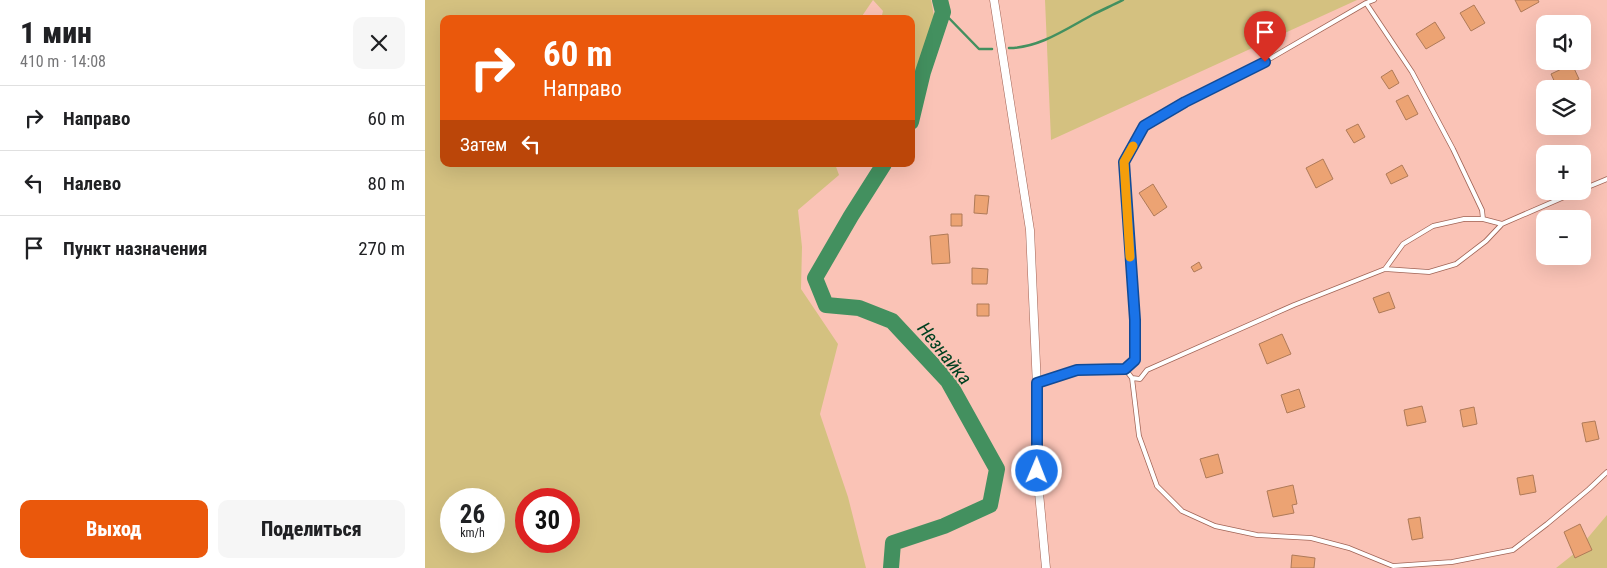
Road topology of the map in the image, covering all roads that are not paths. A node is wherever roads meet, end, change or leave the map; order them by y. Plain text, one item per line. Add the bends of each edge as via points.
1 (994, 0) edge
2 (1375, 0) edge
3 (1366, 3) junction
4 (1607, 179) edge
5 (1591, 186) edge
6 (1557, 200) edge
7 (1483, 219) junction
8 (1502, 224) junction
9 (1385, 269) junction
10 (1125, 369) junction
11 (1133, 378) junction
12 (1037, 383) junction
13 (1607, 472) edge
14 (1046, 568) edge

1 - 12 street via 1030,230
2 - 3 lane
3 - 7 lane via 1416,81 1453,149 1482,210
3 - 10 lane via 1144,126 1124,162 1135,320 1135,360
4 - 5 lane
6 - 8 lane
7 - 8 lane
7 - 9 lane via 1464,219 1433,226 1403,244
8 - 9 lane via 1456,264 1429,272
9 - 11 lane via 1293,305 1147,370 1140,379
10 - 11 lane
10 - 12 lane via 1077,370
11 - 13 lane via 1139,436 1157,486 1182,512 1215,526 1257,535 1311,538 1349,548 1393,566 1453,562 1513,550
12 - 14 street via 1037,471

